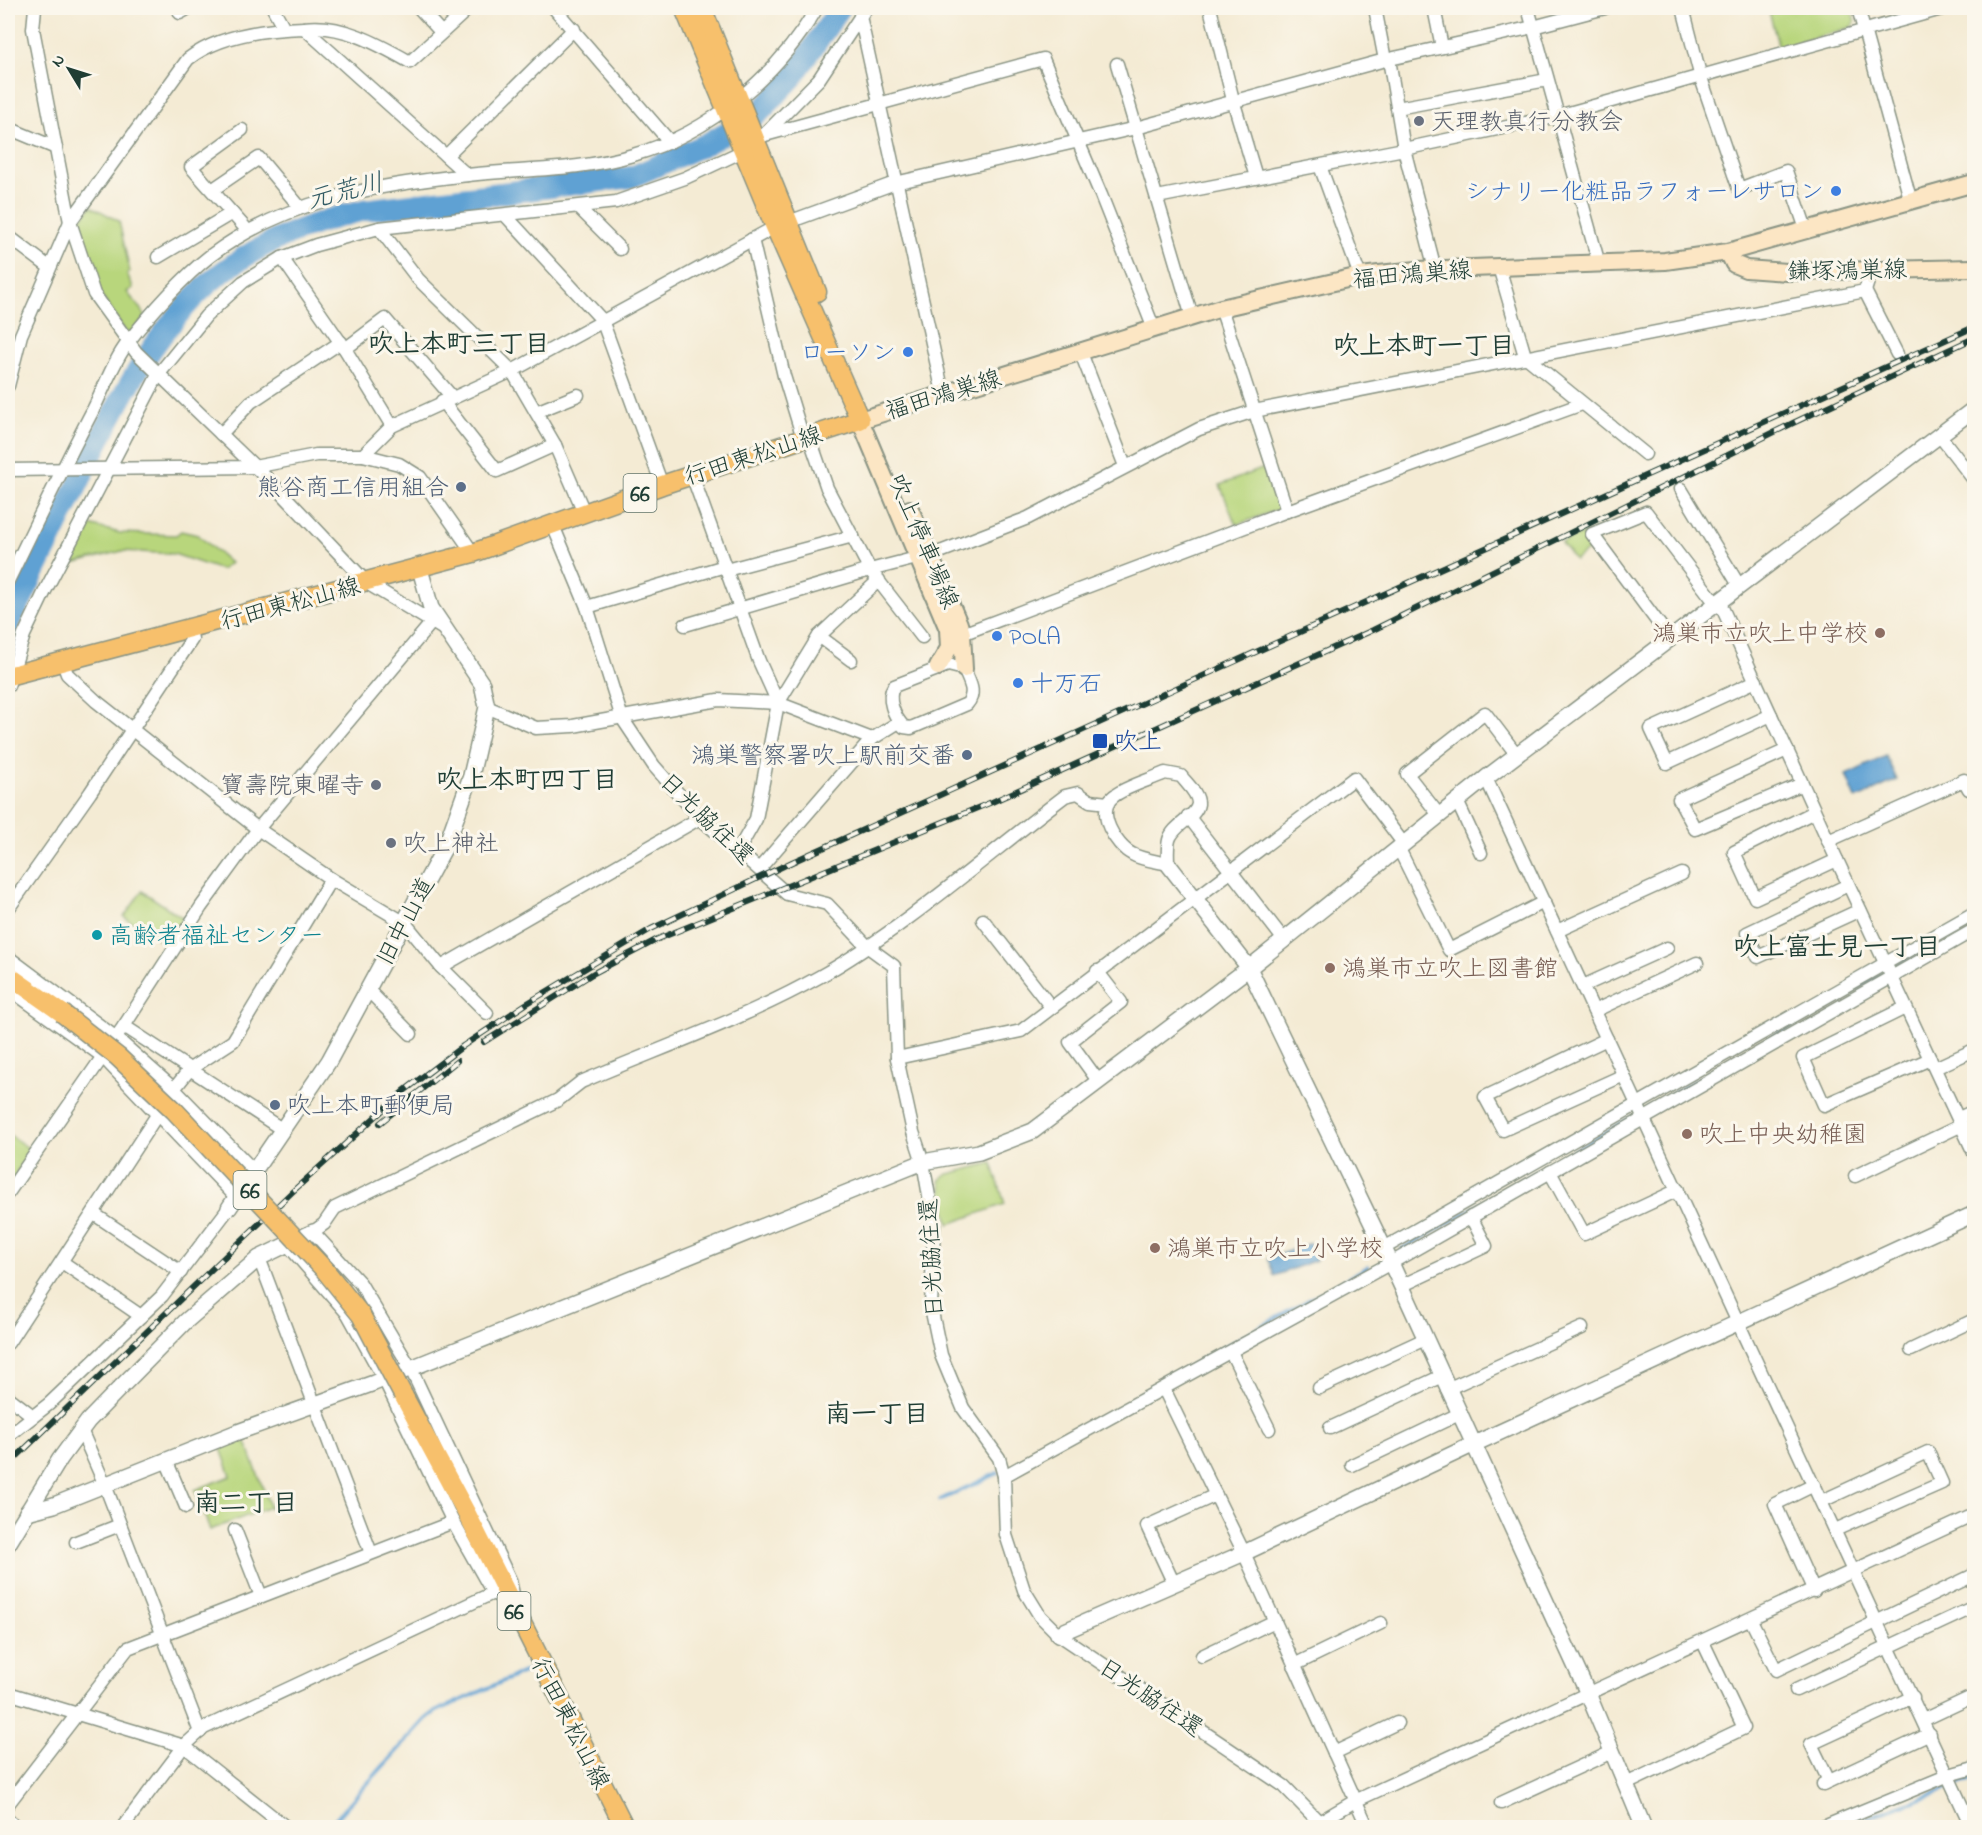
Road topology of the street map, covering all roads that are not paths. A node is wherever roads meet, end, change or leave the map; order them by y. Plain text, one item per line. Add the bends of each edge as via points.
1 (35, 8) edge
2 (273, 8) edge
3 (419, 8) edge
4 (469, 8) edge
5 (554, 8) edge
6 (684, 8) edge
7 (702, 8) edge
8 (817, 8) edge
9 (1210, 8) edge
10 (1375, 8) edge
11 (1434, 8) edge
12 (1528, 8) edge
13 (1605, 8) edge
14 (1683, 8) edge
15 (1858, 8) edge
16 (1946, 8) edge
17 (863, 12) edge
18 (1533, 27) junction
19 (284, 28) junction
20 (304, 28) junction
21 (574, 29) junction
22 (1865, 29) junction
23 (440, 31) junction
24 (1442, 47) junction
25 (1387, 59) junction
26 (1118, 64) dead end
27 (1701, 78) junction
28 (1547, 80) junction
29 (1233, 100) junction
30 (732, 105) junction
31 (881, 105) junction
32 (1397, 108) junction
33 (1558, 116) junction
34 (8, 128) edge
35 (1136, 128) junction
36 (242, 130) dead end
37 (1077, 141) junction
38 (670, 142) junction
39 (751, 143) junction
40 (56, 148) junction
41 (1404, 149) junction
42 (446, 156) junction
43 (1320, 166) junction
44 (467, 175) junction
45 (1256, 177) junction
46 (895, 183) junction
47 (1974, 183) edge
48 (212, 190) junction
49 (1157, 197) junction
50 (1911, 202) junction
51 (299, 206) junction
52 (578, 207) junction
53 (232, 213) junction
54 (506, 216) junction
55 (70, 222) junction
56 (781, 225) junction
57 (379, 228) junction
58 (248, 231) junction
59 (1807, 232) junction
60 (8, 236) edge
61 (752, 239) junction
62 (620, 249) dead end
63 (1728, 252) junction
64 (158, 257) dead end
65 (282, 258) junction
66 (1599, 264) junction
67 (49, 267) junction
68 (1499, 267) junction
69 (1974, 268) edge
70 (1435, 269) junction
71 (1871, 272) junction
72 (1360, 276) junction
73 (1865, 291) junction
74 (1221, 308) junction
75 (1192, 316) junction
76 (602, 320) junction
77 (1154, 329) junction
78 (343, 345) junction
79 (132, 347) junction
80 (1081, 353) junction
81 (1897, 354) dead end
82 (1525, 356) junction
83 (512, 371) junction
84 (156, 372) junction
85 (8, 386) edge
86 (943, 393) junction
87 (579, 395) dead end
88 (447, 399) junction
89 (1582, 404) junction
90 (1974, 409) edge
91 (1254, 411) junction
92 (536, 412) junction
93 (865, 419) junction
94 (392, 426) junction
95 (220, 434) junction
96 (1940, 436) junction
97 (806, 437) junction
98 (555, 445) junction
99 (1645, 454) dead end
100 (363, 455) junction
101 (1125, 466) junction
102 (254, 467) junction
103 (107, 468) junction
104 (66, 469) junction
105 (8, 470) edge
106 (692, 475) junction
107 (1974, 480) edge
108 (662, 485) junction
109 (1681, 489) dead end
110 (1287, 511) junction
111 (584, 512) junction
112 (552, 523) junction
113 (853, 536) junction
114 (473, 553) junction
115 (924, 557) junction
116 (725, 568) junction
117 (420, 569) junction
118 (870, 570) junction
119 (879, 580) junction
120 (8, 581) edge
121 (367, 583) junction
122 (1740, 587) junction
123 (1719, 604) junction
124 (587, 607) junction
125 (740, 608) junction
126 (437, 625) junction
127 (685, 625) dead end
128 (190, 629) junction
129 (962, 634) junction
130 (819, 636) junction
131 (922, 637) dead end
132 (1671, 639) junction
133 (851, 660) dead end
134 (63, 663) junction
135 (938, 667) junction
136 (964, 669) junction
137 (9, 679) edge
138 (1756, 681) junction
139 (778, 703) junction
140 (487, 707) junction
141 (1771, 715) junction
142 (622, 718) junction
143 (899, 722) junction
144 (132, 727) junction
145 (872, 739) junction
146 (1787, 750) junction
147 (1518, 755) junction
148 (1486, 778) junction
149 (1802, 784) junction
150 (1974, 786) edge
151 (1457, 801) junction
152 (1108, 803) junction
153 (1814, 812) junction
154 (1439, 815) junction
155 (1188, 816) junction
156 (700, 818) junction
157 (258, 829) junction
158 (1828, 841) junction
159 (1401, 845) junction
160 (739, 849) junction
161 (1481, 853) dead end
162 (1837, 860) junction
163 (1168, 864) junction
164 (759, 868) junction
165 (1231, 872) junction
166 (1682, 874) dead end
167 (331, 879) junction
168 (1848, 885) junction
169 (1196, 898) junction
170 (1544, 902) junction
171 (8, 909) edge
172 (1860, 910) junction
173 (1974, 913) edge
174 (984, 920) dead end
175 (405, 923) junction
176 (1974, 930) edge
177 (1557, 931) junction
178 (1284, 940) junction
179 (868, 947) junction
180 (1667, 948) dead end
181 (8, 957) edge
182 (1697, 963) dead end
183 (1886, 964) junction
184 (441, 967) junction
185 (1249, 969) junction
186 (1097, 971) junction
187 (8, 975) edge
188 (1891, 977) junction
189 (1583, 986) junction
190 (8, 988) edge
191 (368, 990) junction
192 (1051, 1007) junction
193 (1905, 1008) junction
194 (1594, 1011) junction
195 (487, 1013) dead end
196 (124, 1026) junction
197 (411, 1034) dead end
198 (115, 1037) junction
199 (1607, 1039) junction
200 (1974, 1050) edge
201 (102, 1056) junction
202 (897, 1058) junction
203 (1932, 1063) junction
204 (190, 1069) junction
205 (1624, 1076) junction
206 (1099, 1082) junction
207 (174, 1089) junction
208 (1637, 1104) junction
209 (1974, 1111) edge
210 (157, 1114) junction
211 (1644, 1119) junction
212 (1961, 1121) junction
213 (283, 1130) junction
214 (1974, 1153) edge
215 (923, 1162) junction
216 (255, 1172) junction
217 (1550, 1172) junction
218 (1855, 1176) dead end
219 (1678, 1190) junction
220 (8, 1193) edge
221 (233, 1203) junction
222 (94, 1214) junction
223 (1974, 1214) edge
224 (1471, 1217) junction
225 (313, 1232) junction
226 (287, 1244) junction
227 (1384, 1248) junction
228 (259, 1258) junction
229 (62, 1262) junction
230 (1391, 1263) junction
231 (181, 1272) junction
232 (1401, 1286) junction
233 (141, 1316) junction
234 (1974, 1320) edge
235 (1739, 1321) junction
236 (1582, 1328) dead end
237 (1425, 1339) junction
238 (8, 1343) edge
239 (1911, 1350) dead end
240 (1231, 1352) junction
241 (410, 1368) junction
242 (384, 1379) junction
243 (1444, 1383) junction
244 (1319, 1388) dead end
245 (1164, 1389) junction
246 (8, 1397) edge
247 (314, 1405) junction
248 (1459, 1414) junction
249 (33, 1416) junction
250 (1330, 1428) dead end
251 (1269, 1429) dead end
252 (81, 1430) junction
253 (8, 1436) edge
254 (1472, 1445) junction
255 (166, 1460) junction
256 (1352, 1465) dead end
257 (1004, 1476) junction
258 (105, 1485) junction
259 (1814, 1485) junction
260 (1216, 1495) junction
261 (1822, 1501) junction
262 (186, 1507) dead end
263 (27, 1512) junction
264 (1974, 1515) edge
265 (453, 1522) junction
266 (120, 1525) junction
267 (235, 1530) dead end
268 (1835, 1530) junction
269 (76, 1542) dead end
270 (8, 1544) edge
271 (371, 1553) junction
272 (1244, 1553) junction
273 (1854, 1569) junction
274 (1974, 1575) edge
275 (1173, 1584) junction
276 (1814, 1591) junction
277 (493, 1593) junction
278 (261, 1596) junction
279 (509, 1602) junction
280 (1974, 1607) edge
281 (1751, 1620) junction
282 (1275, 1621) junction
283 (1878, 1621) junction
284 (1381, 1623) dead end
285 (162, 1634) junction
286 (1058, 1634) junction
287 (1703, 1642) junction
288 (1889, 1646) junction
289 (1202, 1656) dead end
290 (1294, 1665) junction
291 (1796, 1690) dead end
292 (8, 1693) edge
293 (1589, 1696) junction
294 (1974, 1696) edge
295 (1912, 1697) junction
296 (78, 1713) junction
297 (1923, 1720) junction
298 (1397, 1723) dead end
299 (200, 1732) junction
300 (1930, 1734) junction
301 (184, 1746) junction
302 (1334, 1752) junction
303 (1612, 1752) junction
304 (1974, 1768) edge
305 (1949, 1775) junction
306 (1626, 1784) junction
307 (1355, 1801) junction
308 (1502, 1803) dead end
309 (8, 1804) edge
310 (8, 1820) edge
311 (1323, 1824) edge
312 (17, 1827) edge
313 (122, 1827) edge
314 (287, 1827) edge
315 (625, 1827) edge
316 (1368, 1827) edge
317 (1644, 1827) edge
318 (1821, 1827) edge
319 (1972, 1827) edge

1 - 40 street via 33,29
2 - 19 street
3 - 23 street
4 - 23 street
5 - 21 street
6 - 30 main road
7 - 30 main road
8 - 30 street via 779,61
9 - 29 street
10 - 25 street
11 - 24 street
12 - 18 street
13 - 18 street
14 - 27 street
15 - 22 street
16 - 22 street
17 - 31 street
17 - 39 street via 819,79
18 - 24 street
18 - 28 street
19 - 20 street
19 - 55 street via 203,47 188,59
20 - 23 street via 325,25 382,46 410,62
20 - 42 street
21 - 38 street
21 - 42 street
22 - 27 street
22 - 50 street
24 - 25 street
25 - 29 street
25 - 32 street
26 - 35 street
27 - 33 street
27 - 59 street via 1739,189 1786,171
28 - 32 street
28 - 33 street
29 - 35 street
29 - 45 street
30 - 38 street
30 - 39 main road
31 - 37 street via 1043,60
31 - 39 street
31 - 46 street
32 - 41 street
33 - 41 street
33 - 66 street
34 - 40 street
35 - 37 street
35 - 49 street
36 - 48 street via 191,167
37 - 46 street
37 - 77 street
38 - 44 street via 583,167
39 - 52 street via 686,178 616,202
39 - 56 main road
40 - 55 street
41 - 43 street
41 - 70 street
42 - 44 street
43 - 45 street
43 - 72 street
44 - 51 street via 348,193
45 - 49 street
46 - 56 street
46 - 86 street
47 - 50 main road, 福田鴻巣線
48 - 51 street via 259,158
48 - 53 street
49 - 75 street
50 - 59 main road, 福田鴻巣線
51 - 58 street
52 - 54 street
52 - 62 street
53 - 58 street
53 - 64 street
54 - 57 street
54 - 76 street
55 - 67 street
55 - 79 street via 94,294
56 - 61 street
56 - 93 main road
57 - 65 street
57 - 83 street via 418,279
58 - 79 street via 187,276
59 - 63 main road, 福田鴻巣線
60 - 67 street
61 - 76 street
61 - 97 street via 784,376
63 - 66 main road, 福田鴻巣線 via 1665,261
63 - 71 main road, 鎌塚鴻巣線 via 1734,264 1746,268
65 - 78 street
65 - 84 street via 243,282
66 - 68 main road, 福田鴻巣線
67 - 85 street via 21,335
68 - 70 main road, 福田鴻巣線
68 - 82 street
69 - 71 main road, 鎌塚鴻巣線
70 - 72 main road, 福田鴻巣線
71 - 73 street
72 - 74 main road, 福田鴻巣線
73 - 81 street
73 - 82 street
74 - 75 main road, 福田鴻巣線
74 - 91 street
75 - 77 main road, 福田鴻巣線
76 - 83 street
76 - 108 street
77 - 80 main road, 福田鴻巣線
78 - 88 street via 384,319
78 - 94 street
78 - 95 street via 251,402
79 - 84 street
79 - 104 street
80 - 86 main road, 福田鴻巣線
80 - 101 street
82 - 89 street
82 - 91 street
83 - 88 street
83 - 92 street
84 - 95 street
84 - 103 street
86 - 93 main road, 福田鴻巣線
87 - 92 street
88 - 94 street
88 - 98 street via 497,471
89 - 99 street
89 - 110 street
90 - 96 street
91 - 101 street via 1199,429
91 - 110 street
92 - 98 street
93 - 97 main road, 行田東松山線 / 66
93 - 115 main road, 吹上停車場線
94 - 100 street
95 - 102 street
96 - 107 street
96 - 122 street
97 - 106 main road, 行田東松山線 / 66
97 - 113 street
98 - 111 street
100 - 102 street via 316,455
100 - 114 street via 399,464 420,477
101 - 115 street via 1028,518
102 - 103 street
102 - 121 street
103 - 104 street
103 - 137 street via 24,635
104 - 105 street
104 - 120 street
106 - 108 main road, 行田東松山線 / 66
106 - 116 street
108 - 111 main road, 行田東松山線 / 66
109 - 122 street
110 - 129 street
111 - 112 main road, 行田東松山線 / 66
112 - 114 main road, 行田東松山線 / 66
112 - 124 street, 日光脇往還
113 - 116 street
113 - 118 street
114 - 117 main road, 行田東松山線 / 66
115 - 118 street
115 - 129 main road, 吹上停車場線
115 - 135 main road, 吹上停車場線 via 950,639
116 - 124 street
116 - 125 street
117 - 121 main road, 行田東松山線 / 66
117 - 126 street
118 - 119 street
118 - 125 street
119 - 130 street
119 - 131 street
121 - 126 street
121 - 128 main road, 行田東松山線 / 66
122 - 123 street
123 - 132 street
123 - 132 street via 1646,512 1592,534
123 - 138 street
124 - 142 street, 日光脇往還
125 - 127 street
125 - 139 street
126 - 140 street via 482,684
126 - 157 street
128 - 134 main road, 行田東松山線 / 66
128 - 144 street via 192,639
129 - 136 main road, 吹上停車場線
130 - 133 street
130 - 139 street
132 - 147 street
134 - 137 main road, 行田東松山線 / 66
134 - 144 street via 67,674
135 - 136 street
135 - 143 street via 894,686 890,698
136 - 143 street via 973,691 967,704 911,728
138 - 141 street
138 - 141 street via 1651,729 1667,763
139 - 142 street via 717,700
139 - 145 street
139 - 160 street via 756,819
140 - 142 street via 536,728
140 - 175 street, 旧中山道 via 471,776 447,843
141 - 146 street
142 - 156 street, 日光脇往還 via 654,766
143 - 145 street
144 - 157 street
144 - 171 street
145 - 164 street
146 - 149 street
146 - 149 street via 1679,799 1695,829
147 - 148 street
147 - 154 street via 1485,713 1407,774
148 - 151 street
148 - 170 street
149 - 153 street
150 - 158 street via 1969,789 1964,780
151 - 154 street
151 - 161 street
152 - 155 street via 1114,796 1173,773 1181,776 1196,796 1196,810
152 - 163 street via 1108,826 1125,848 1137,856
152 - 179 street via 1090,801 1078,793 1065,796
153 - 158 street
153 - 162 street via 1734,852 1755,898
154 - 159 street
155 - 163 street via 1169,840
155 - 165 street
156 - 160 street, 日光脇往還
156 - 184 street
157 - 167 street
157 - 196 street via 201,907
158 - 162 street
159 - 165 street via 1353,778
159 - 170 street via 1449,950
159 - 178 street
160 - 164 street, 日光脇往還
162 - 168 street
163 - 169 street
164 - 179 street, 日光脇往還 via 787,894 827,904
165 - 169 street
165 - 178 street
166 - 177 street
167 - 175 street
167 - 204 street via 233,1041
168 - 172 street
168 - 172 street via 1747,933 1754,949 1758,957
169 - 185 street
169 - 186 street
170 - 177 street
172 - 183 street
173 - 183 street
174 - 192 street
175 - 184 street
175 - 191 street, 旧中山道
176 - 188 street
177 - 189 street
178 - 185 street
179 - 202 street, 日光脇往還 via 894,966
179 - 225 street via 748,1012 581,1082 558,1100 335,1208
180 - 189 street
181 - 198 street
182 - 194 street
183 - 188 street
183 - 208 street
184 - 195 street
185 - 206 street
185 - 227 street
186 - 192 street
186 - 206 street via 1121,1002 1070,1042
187 - 279 main road, 行田東松山線 / 66, bridge via 118,1057 166,1102 324,1269 361,1315
188 - 193 street
188 - 211 street
189 - 194 street
190 - 201 street
191 - 197 street
191 - 213 street, 旧中山道 via 329,1061
192 - 202 street via 1021,1030
193 - 203 street
193 - 203 street via 1803,1058 1824,1105
194 - 199 street
196 - 198 street
196 - 204 street
198 - 201 street
198 - 207 street
199 - 205 street
199 - 205 street via 1485,1097 1503,1130
200 - 203 street
201 - 210 street
201 - 220 street
202 - 215 street, 日光脇往還
203 - 212 street
204 - 207 street
204 - 213 street
205 - 208 street
206 - 215 street via 1033,1131 979,1152
207 - 210 street
207 - 216 street
208 - 211 street
208 - 227 street
209 - 212 street
210 - 221 street
210 - 222 street
211 - 217 street
211 - 219 street
212 - 214 street
212 - 218 street
213 - 216 street, 旧中山道
215 - 241 street
215 - 257 street, 日光脇往還 via 934,1225 931,1306 941,1355 963,1408 999,1458
216 - 221 street, 旧中山道
217 - 219 street via 1584,1234
217 - 224 street
219 - 235 street
221 - 231 street
222 - 229 street
222 - 231 street
223 - 235 street
224 - 230 street
224 - 232 street via 1486,1246
225 - 226 street
225 - 241 street via 360,1283
226 - 228 street
226 - 242 street via 348,1314
227 - 230 street
228 - 247 street
228 - 252 street via 185,1322
229 - 233 street
229 - 238 street
230 - 232 street
230 - 240 street
231 - 233 street
232 - 237 street
233 - 249 street
234 - 239 street
235 - 254 street
235 - 259 street
236 - 243 street
237 - 243 street
237 - 244 street
240 - 245 street
240 - 251 street
241 - 242 street
241 - 279 street via 510,1580 513,1594
242 - 247 street
242 - 265 street
243 - 248 street
243 - 250 street
245 - 257 street
245 - 260 street
246 - 249 street
247 - 255 street
247 - 271 street
248 - 254 street
248 - 256 street
249 - 253 street
252 - 258 street
252 - 263 street
254 - 272 street
254 - 293 street
255 - 258 street
255 - 262 street
257 - 286 street, 日光脇往還 via 1006,1535 1024,1590 1040,1616
258 - 263 street
258 - 266 street
259 - 261 street
259 - 276 street via 1775,1504
260 - 272 street
260 - 275 street via 1147,1526
261 - 268 street
261 - 268 street via 1928,1452 1942,1484
263 - 270 street
264 - 273 street
265 - 271 street
265 - 277 street
266 - 269 street
266 - 285 street
267 - 278 street
268 - 273 street
271 - 278 street
272 - 275 street
272 - 282 street
273 - 276 street
273 - 283 street
274 - 283 street
275 - 286 street
276 - 281 street
277 - 279 street
277 - 299 street
278 - 285 street
279 - 315 main road, 行田東松山線 / 66
280 - 288 street
281 - 283 street via 1776,1670
281 - 287 street
282 - 289 street
282 - 290 street
283 - 288 street
284 - 290 street
285 - 296 street via 128,1648
285 - 299 street
286 - 311 street, 日光脇往還 via 1284,1786
287 - 293 street
287 - 306 street via 1744,1728
288 - 291 street
288 - 295 street
290 - 302 street
292 - 296 street
293 - 303 street
293 - 307 street
294 - 297 street
295 - 297 street
295 - 300 street via 1811,1744 1825,1783
296 - 301 street
296 - 309 street
297 - 300 street
298 - 302 street
299 - 301 street
300 - 305 street
301 - 313 street
301 - 314 street
302 - 307 street
303 - 306 street
303 - 308 street
304 - 305 street
305 - 318 street
305 - 319 street
306 - 317 street
307 - 311 street
307 - 316 street
310 - 312 street

